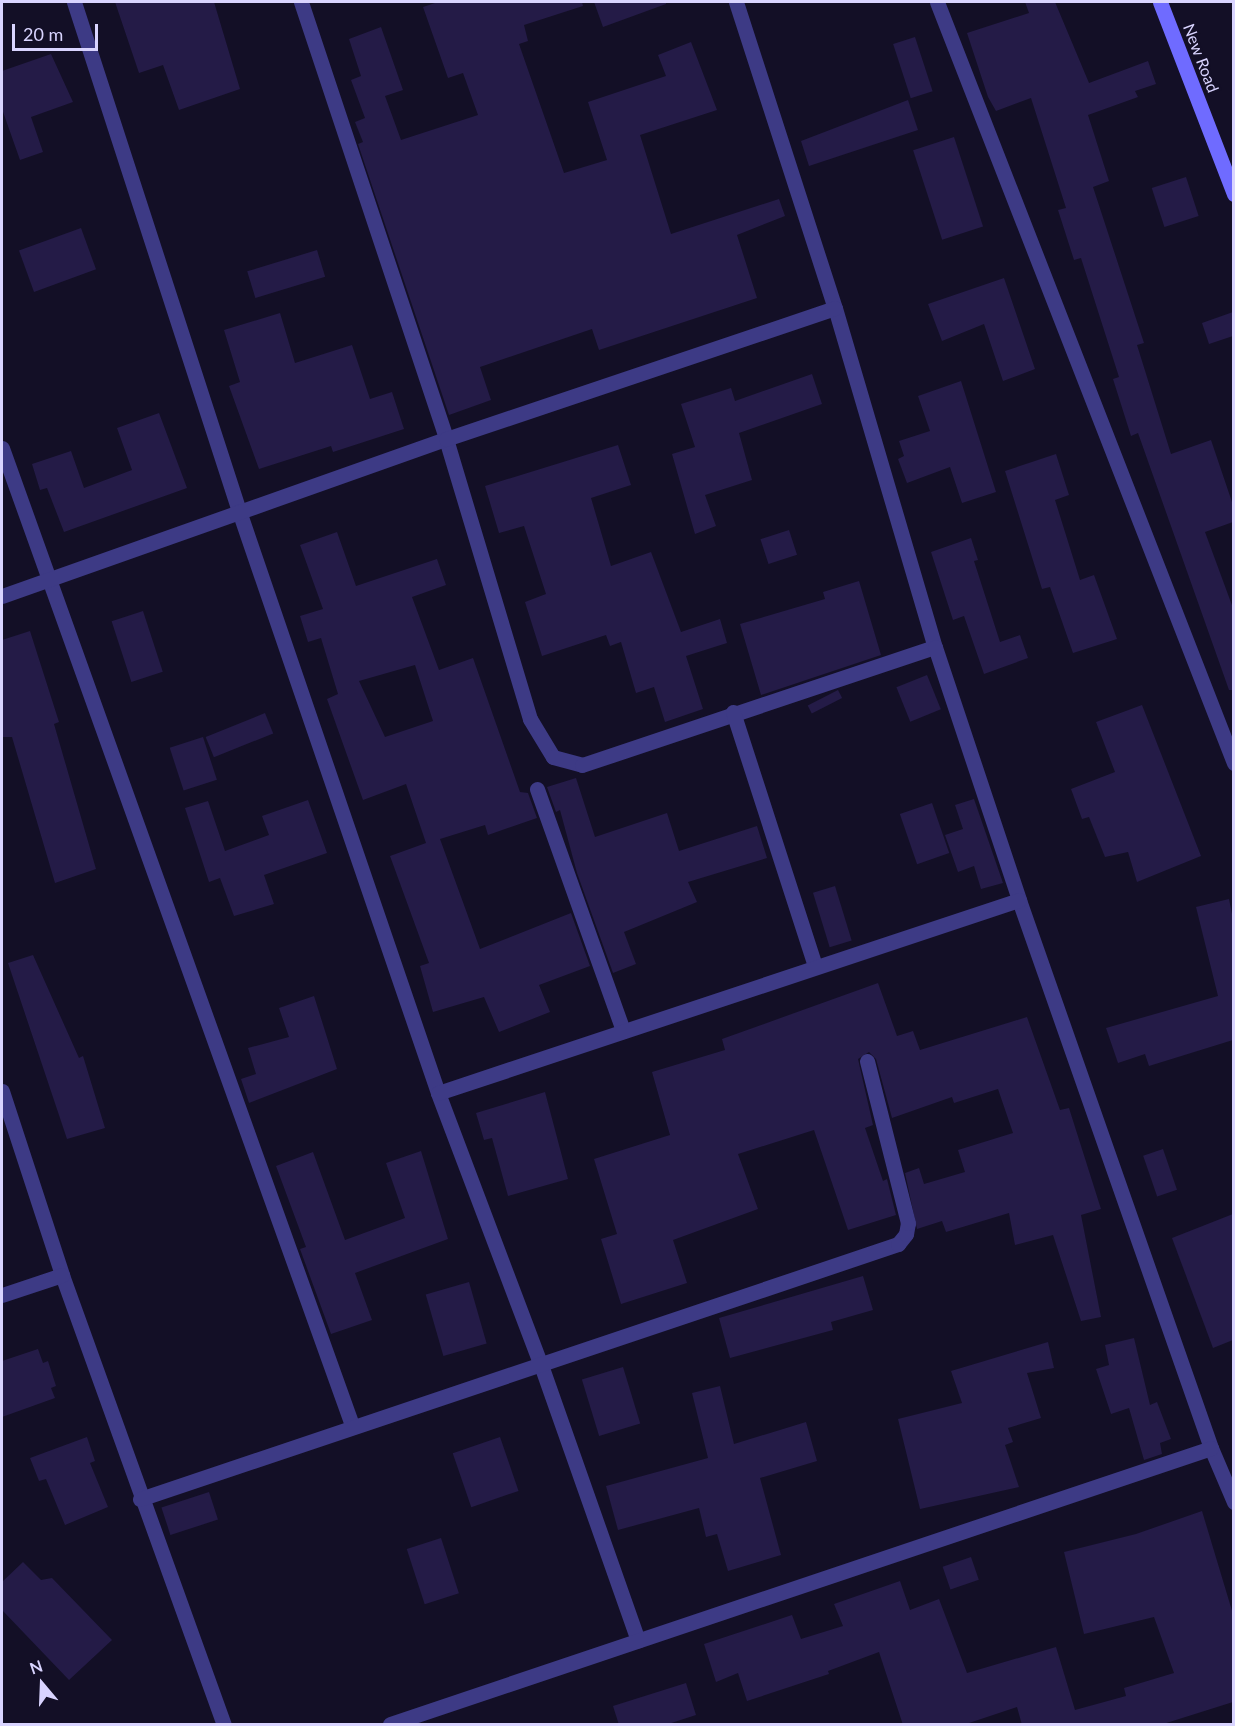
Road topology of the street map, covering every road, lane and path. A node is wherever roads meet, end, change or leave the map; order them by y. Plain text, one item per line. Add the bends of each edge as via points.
1 (74, 2) edge
2 (301, 2) edge
3 (736, 2) edge
4 (937, 2) edge
5 (1160, 2) edge
6 (1233, 194) edge
7 (835, 308) junction
8 (446, 439) junction
9 (2, 448) edge
10 (239, 511) junction
11 (49, 580) junction
12 (2, 596) edge
13 (935, 647) junction
14 (733, 712) junction
15 (1233, 763) edge
16 (537, 789) dead end
17 (1018, 900) junction
18 (815, 966) junction
19 (623, 1031) junction
20 (867, 1061) dead end
21 (2, 1091) edge
22 (438, 1093) junction
23 (62, 1275) junction
24 (2, 1295) edge
25 (541, 1365) junction
26 (352, 1425) junction
27 (1211, 1448) junction
28 (140, 1499) junction
29 (1233, 1502) edge
30 (638, 1640) junction
31 (224, 1725) edge
32 (390, 1725) edge

1 - 10 street
2 - 8 street
3 - 7 street
4 - 15 street
5 - 6 street, New Road
7 - 8 street
7 - 13 street
8 - 10 street
8 - 14 street via 530,719 553,757 582,765
9 - 11 street
10 - 11 street
10 - 22 street
11 - 12 street
11 - 26 street
13 - 14 street
13 - 17 street
14 - 18 street
16 - 19 street
17 - 18 street
17 - 27 street
18 - 19 street
19 - 22 street
20 - 25 street via 908,1223 898,1244
21 - 23 street
22 - 25 street
23 - 24 street
23 - 28 street
25 - 26 street
25 - 30 street
26 - 28 street
27 - 29 street
27 - 30 street
28 - 31 street
30 - 32 street

